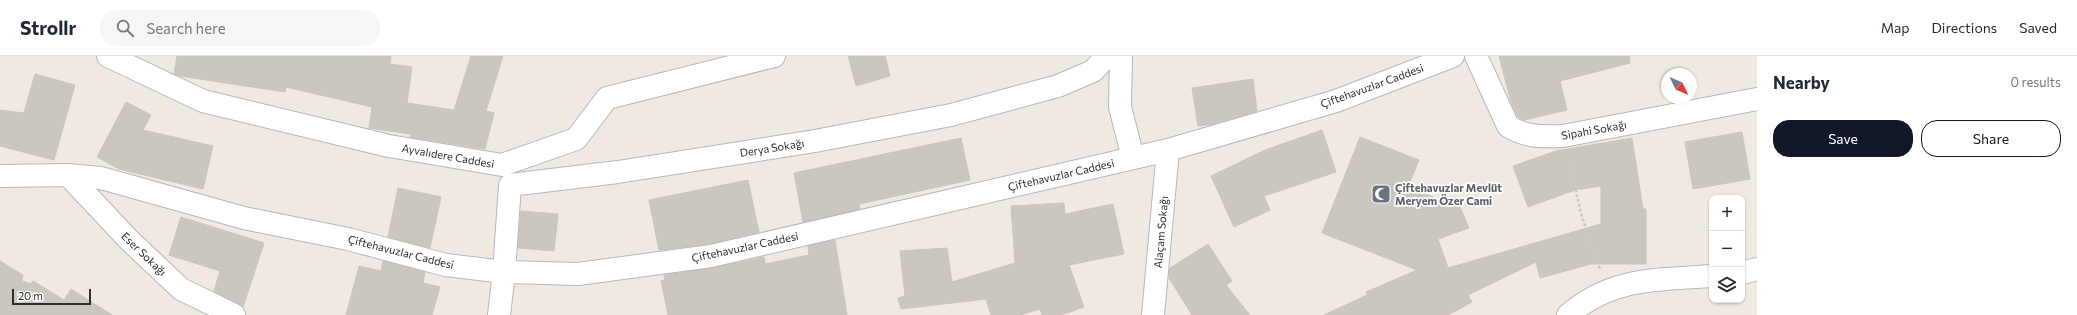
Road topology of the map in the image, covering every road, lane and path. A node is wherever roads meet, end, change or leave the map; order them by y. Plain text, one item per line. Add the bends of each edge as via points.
1 (108, 56) edge
2 (774, 56) edge
3 (1107, 56) edge
4 (1121, 56) edge
5 (1454, 56) edge
6 (1476, 56) edge
7 (1757, 99) edge
8 (1563, 136) junction
9 (1168, 150) junction
10 (1133, 158) junction
11 (502, 165) junction
12 (68, 175) junction
13 (0, 176) edge
14 (510, 185) junction
15 (1757, 269) edge
16 (504, 272) junction
17 (1745, 272) edge
18 (1709, 276) edge
19 (1607, 290) junction
20 (234, 315) edge
21 (499, 315) edge
22 (1153, 315) edge
23 (1568, 315) edge

1 - 11 street, Ayvalıdere Caddesi via 202,101 389,146
2 - 11 street, Ayvalıdere Caddesi via 607,98 576,139
3 - 14 street, Derya Sokağı via 1093,71 1058,86 951,115 791,145 618,172
4 - 10 street via 1120,106
5 - 9 street, Çiftehavuzlar Caddesi via 1336,101
6 - 8 street, Sipahi Sokağı via 1508,126 1517,132 1538,136
7 - 8 street, Sipahi Sokağı
8 - 19 path via 1581,214
9 - 10 street, Çiftehavuzlar Caddesi
9 - 22 street, Alaçam Sokağı
10 - 16 street, Çiftehavuzlar Caddesi via 711,256 578,274
11 - 14 street
12 - 13 street, Çiftehavuzlar Caddesi
12 - 16 street, Çiftehavuzlar Caddesi via 101,178 244,218 348,239 446,265
12 - 20 street, Eser Sokağı via 129,240 181,289
14 - 16 street
15 - 17 street
16 - 21 street
18 - 19 street via 1631,283
19 - 23 street via 1581,304

